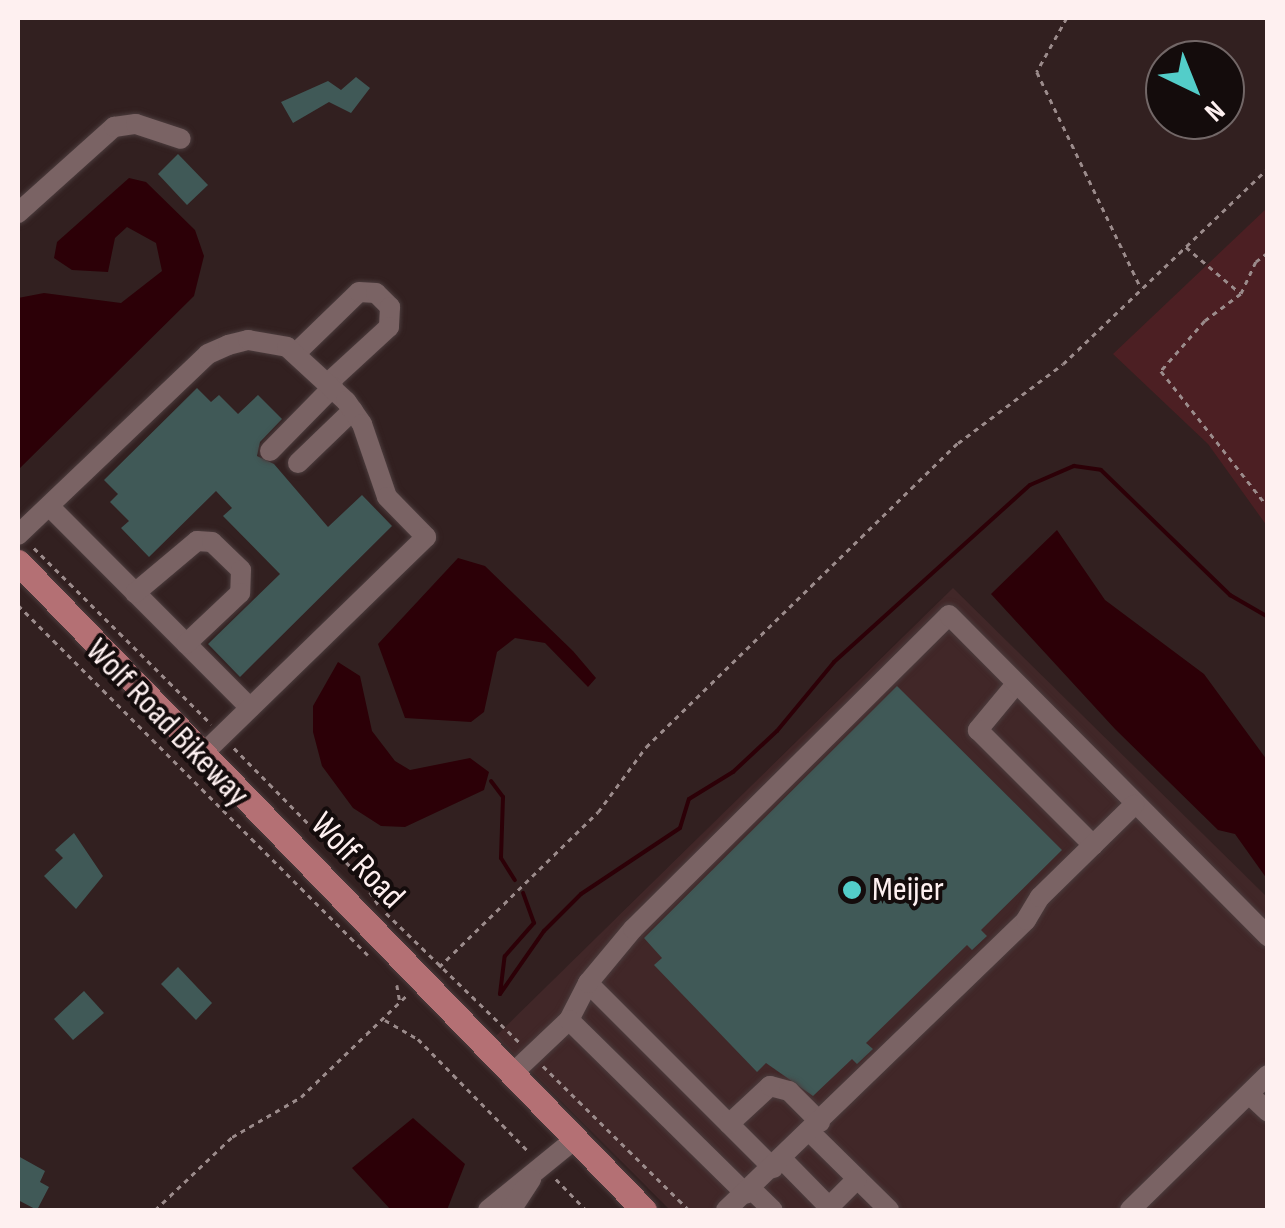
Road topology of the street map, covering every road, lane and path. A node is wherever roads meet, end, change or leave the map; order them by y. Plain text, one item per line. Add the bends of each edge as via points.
1 (1067, 18) edge
2 (181, 140) dead end
3 (1268, 168) edge
4 (18, 214) edge
5 (1186, 247) junction
6 (1268, 252) edge
7 (1142, 290) junction
8 (1241, 294) junction
9 (297, 352) junction
10 (331, 385) junction
11 (352, 410) junction
12 (270, 451) dead end
13 (298, 462) dead end
14 (1268, 507) edge
15 (51, 508) junction
16 (21, 549) edge
17 (135, 593) junction
18 (18, 605) edge
19 (186, 644) junction
20 (1016, 684) junction
21 (250, 708) junction
22 (214, 744) junction
23 (1134, 804) junction
24 (1092, 845) junction
25 (1268, 936) edge
26 (376, 958) dead end
27 (444, 963) junction
28 (434, 972) dead end
29 (396, 978) dead end
30 (588, 983) junction
31 (410, 992) dead end
32 (400, 1003) junction
33 (384, 1019) junction
34 (569, 1020) junction
35 (523, 1064) junction
36 (1268, 1075) edge
37 (1249, 1094) junction
38 (1268, 1112) edge
39 (729, 1124) junction
40 (815, 1127) junction
41 (575, 1139) junction
42 (777, 1163) junction
43 (538, 1172) junction
44 (857, 1179) junction
45 (738, 1202) edge
46 (828, 1209) edge
47 (155, 1210) edge
48 (488, 1210) edge
49 (511, 1210) edge
50 (586, 1210) edge
51 (644, 1210) edge
52 (689, 1210) edge
53 (773, 1210) edge
54 (889, 1210) edge
55 (1130, 1210) edge

1 - 7 path via 1036,72
2 - 4 street via 136,124 114,126
3 - 5 path
5 - 7 path
5 - 8 path
6 - 8 path
7 - 27 path via 1036,387 958,443 646,747 598,812
8 - 14 path via 1205,321 1161,371
9 - 10 street
9 - 10 street via 359,292 376,293 390,308 390,326
9 - 15 street via 248,340 208,354
10 - 11 street
10 - 12 street
11 - 13 street
11 - 21 street via 387,497 426,536
15 - 16 street
15 - 17 street
16 - 22 main road, Wolf Road
16 - 22 path via 40,547
17 - 19 street
17 - 19 street via 197,540 212,542 241,570 240,593
18 - 26 path, Wolf Road Bikeway via 352,946
19 - 21 street
20 - 23 street
20 - 24 street via 978,730
20 - 30 street via 949,616 633,929
21 - 22 street
22 - 27 path via 358,874 381,908
22 - 35 main road, Wolf Road
23 - 24 street
23 - 25 street
24 - 40 street via 1026,920
27 - 28 path
27 - 35 path
29 - 32 path
30 - 34 street
30 - 39 street
31 - 32 path
32 - 33 path
33 - 43 path via 418,1039
33 - 47 path via 301,1097 232,1137
34 - 35 street
34 - 45 street
35 - 41 main road, Wolf Road
35 - 52 path
36 - 37 street
37 - 38 street
37 - 55 street
39 - 40 street via 770,1086 789,1092
39 - 42 street
40 - 42 street
40 - 44 street
41 - 43 street
41 - 51 main road, Wolf Road
42 - 45 street
42 - 46 street
43 - 48 street
43 - 49 street
43 - 50 path
44 - 46 street
44 - 54 street
45 - 53 street

